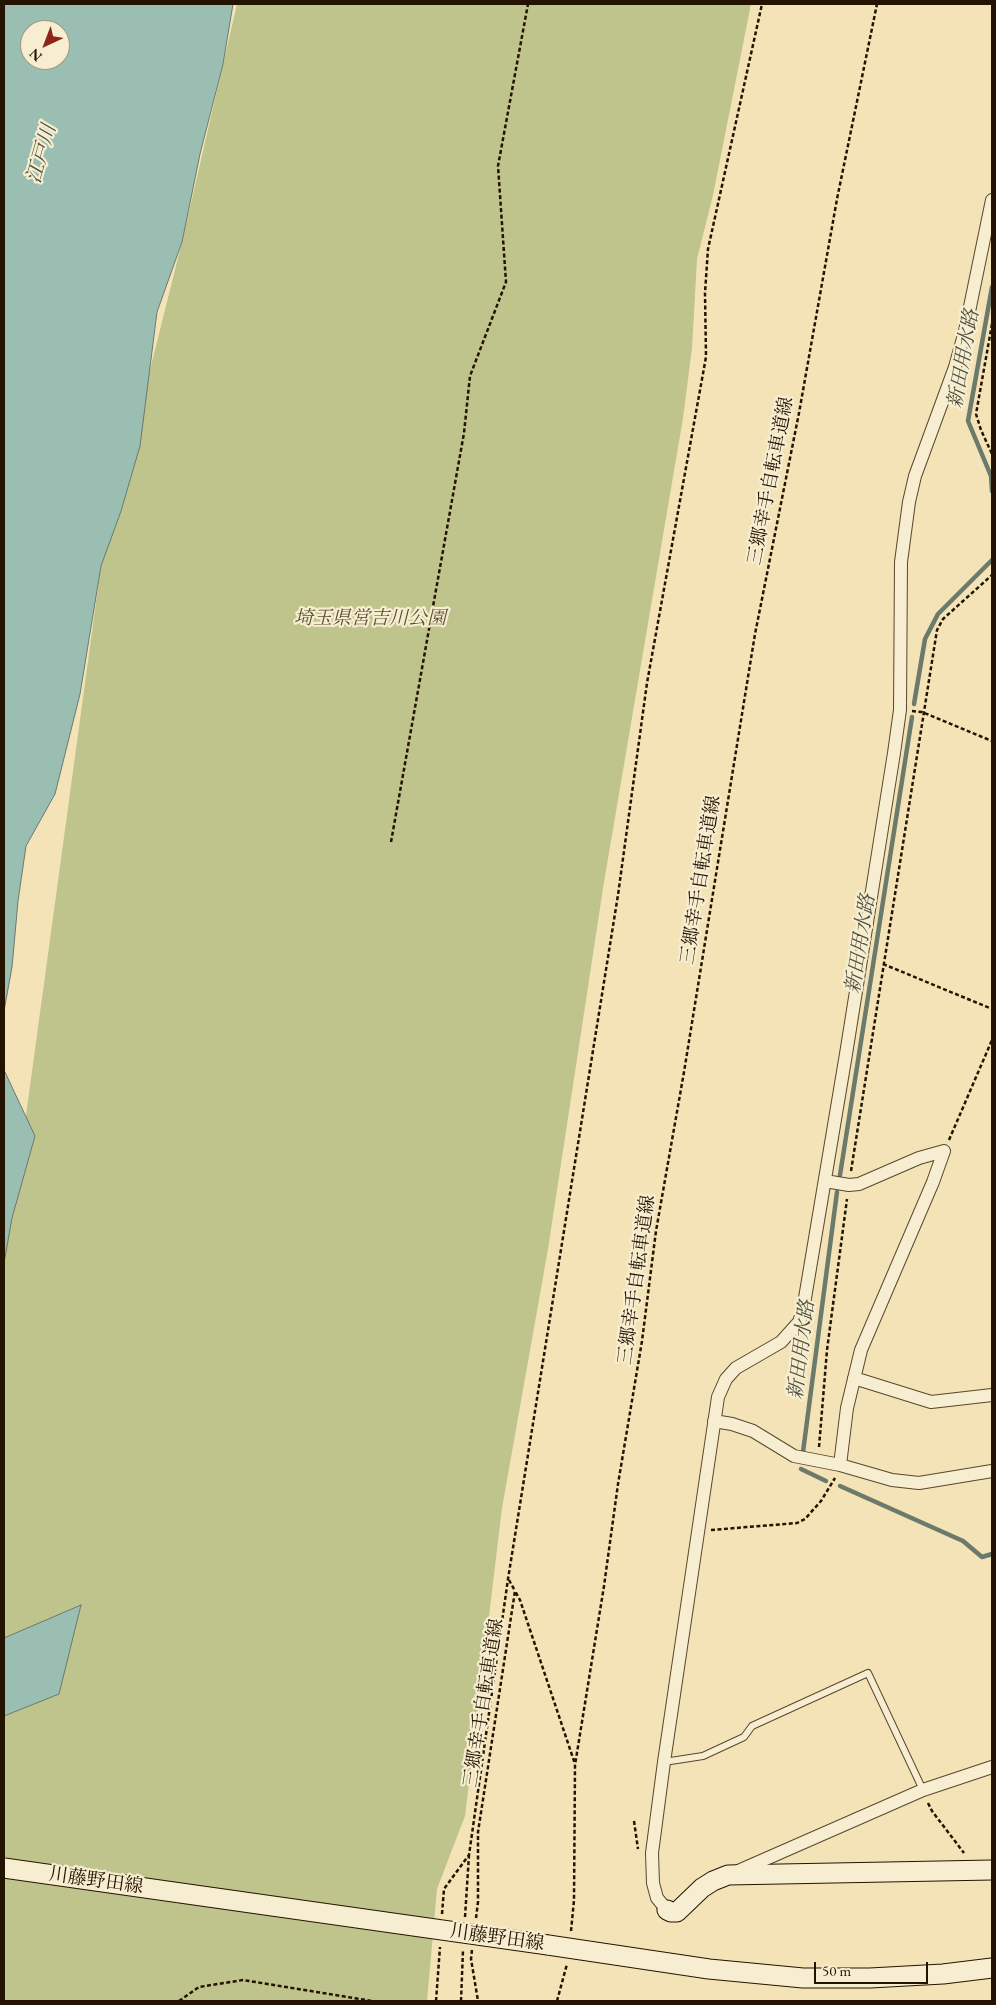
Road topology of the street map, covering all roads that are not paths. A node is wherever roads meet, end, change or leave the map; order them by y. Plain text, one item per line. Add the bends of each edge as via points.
1 (992, 200) edge
2 (825, 1181) junction
3 (854, 1378) junction
4 (992, 1395) edge
5 (714, 1421) junction
6 (840, 1465) junction
7 (992, 1471) edge
8 (664, 1762) junction
9 (992, 1767) edge
10 (923, 1790) junction
11 (4, 1868) edge
12 (992, 1870) edge
13 (728, 1875) junction
14 (667, 1910) joint
15 (992, 1968) edge

1 - 2 street via 962,340 909,502 901,562 900,710
2 - 3 street via 859,1184 919,1158 944,1151 861,1350
2 - 5 street via 799,1322 782,1342 744,1362 726,1379 718,1397
3 - 4 street via 930,1402
3 - 6 street
5 - 6 street via 753,1431 794,1456
5 - 8 street
6 - 7 street via 909,1483
8 - 10 lane via 702,1756 744,1737 752,1726 868,1673
8 - 14 street via 651,1867 658,1898
9 - 10 street
10 - 13 street
11 - 15 main road, 川藤野田線, bridge via 709,1969 803,1978 870,1978
12 - 13 main road
13 - 14 main road via 702,1888 677,1912

